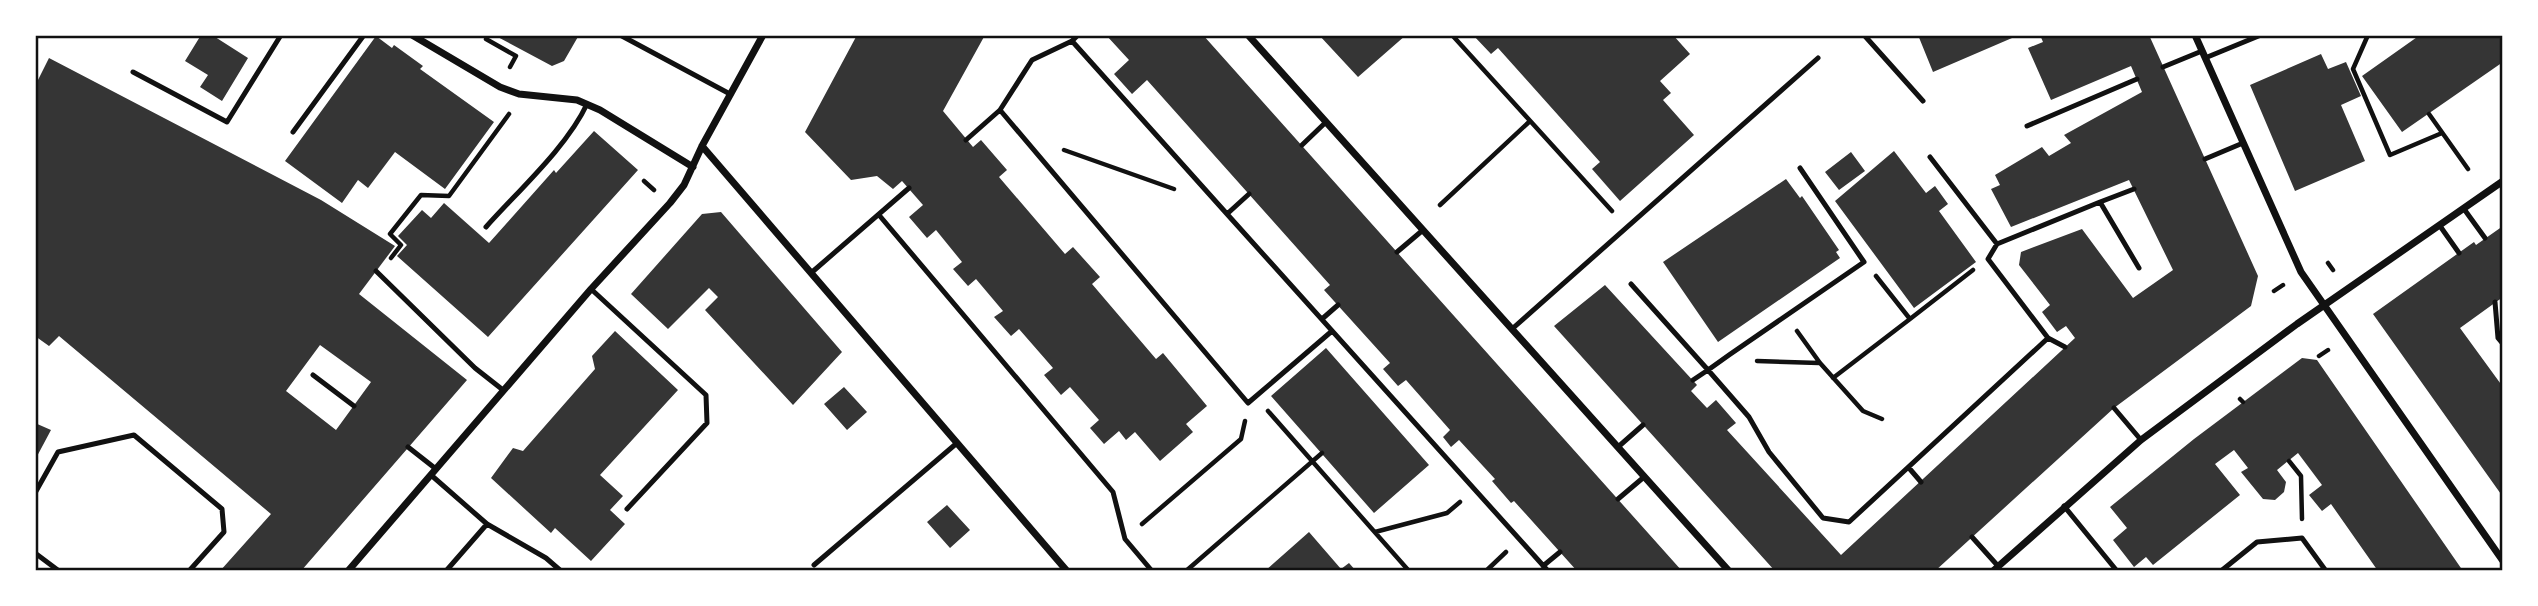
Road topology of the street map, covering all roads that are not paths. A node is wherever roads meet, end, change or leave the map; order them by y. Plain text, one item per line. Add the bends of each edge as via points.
1 (281, 35) edge
2 (364, 35) edge
3 (412, 35) edge
4 (620, 35) edge
5 (763, 35) edge
6 (1078, 35) edge
7 (1248, 35) edge
8 (1864, 35) edge
9 (2194, 35) edge
10 (2261, 35) edge
11 (1072, 41) junction
12 (2203, 55) junction
13 (1818, 58) dead end
14 (2163, 67) dead end
15 (133, 72) dead end
16 (2137, 79) dead end
17 (730, 94) junction
18 (1923, 101) dead end
19 (587, 104) junction
20 (1000, 110) junction
21 (1326, 122) junction
22 (2027, 125) dead end
23 (293, 132) dead end
24 (966, 139) dead end
25 (2243, 144) junction
26 (1302, 145) dead end
27 (702, 146) junction
28 (1930, 157) dead end
29 (2205, 159) dead end
30 (693, 167) junction
31 (1800, 168) dead end
32 (2503, 181) edge
33 (909, 188) dead end
34 (2134, 188) dead end
35 (1249, 194) dead end
36 (2100, 202) junction
37 (2464, 209) junction
38 (1227, 214) junction
39 (879, 215) junction
40 (2440, 226) junction
41 (486, 227) dead end
42 (1423, 230) junction
43 (2486, 238) dead end
44 (1997, 244) junction
45 (1397, 252) dead end
46 (2459, 253) dead end
47 (2139, 268) dead end
48 (376, 271) dead end
49 (811, 273) junction
50 (1631, 284) dead end
51 (591, 289) junction
52 (2495, 302) dead end
53 (1338, 305) dead end
54 (2324, 306) junction
55 (1322, 319) junction
56 (1512, 329) junction
57 (1332, 331) junction
58 (2049, 338) junction
59 (2503, 344) edge
60 (2065, 347) dead end
61 (1708, 370) junction
62 (313, 375) dead end
63 (1693, 380) dead end
64 (503, 390) junction
65 (354, 406) dead end
66 (2114, 408) dead end
67 (1643, 425) dead end
68 (2141, 440) junction
69 (957, 443) junction
70 (408, 447) dead end
71 (1618, 447) junction
72 (1909, 468) junction
73 (433, 472) junction
74 (1644, 477) junction
75 (1921, 482) dead end
76 (35, 493) edge
77 (1618, 499) dead end
78 (2064, 506) junction
79 (627, 509) dead end
80 (487, 524) junction
81 (1972, 537) dead end
82 (35, 552) edge
83 (1560, 552) dead end
84 (2503, 561) edge
85 (814, 565) dead end
86 (1995, 568) edge
87 (1546, 569) edge
88 (59, 571) edge
89 (189, 571) edge
90 (348, 571) edge
91 (446, 571) edge
92 (561, 571) edge
93 (1067, 571) edge
94 (1152, 571) edge
95 (1729, 571) edge
96 (2117, 571) edge
97 (2221, 571) edge
98 (2326, 571) edge

1 - 15 lane via 227,122
2 - 23 lane
3 - 19 street via 500,87
4 - 17 lane
5 - 17 street
6 - 11 lane
7 - 21 street
8 - 18 lane
9 - 12 street
10 - 12 lane
11 - 20 lane via 1032,60
11 - 38 lane
12 - 14 lane
12 - 25 street
13 - 56 lane
16 - 22 lane
17 - 27 street
19 - 30 street
19 - 41 lane via 574,127
20 - 24 lane
20 - 57 lane via 1248,403
21 - 26 lane
21 - 42 street
25 - 29 lane
25 - 54 street via 2301,272
27 - 30 street
27 - 49 street
28 - 44 lane
30 - 51 street via 670,203
31 - 61 lane via 1864,262
32 - 37 street
33 - 39 lane
34 - 36 lane
35 - 38 lane
36 - 44 lane
36 - 47 lane
37 - 40 street
37 - 43 lane
38 - 55 lane
39 - 49 lane
39 - 94 lane via 1113,492 1125,539
40 - 46 lane
40 - 54 street
42 - 45 lane
42 - 56 street
44 - 58 lane via 1988,258
48 - 64 lane
49 - 69 street
50 - 61 lane
51 - 64 street
51 - 79 lane via 706,395 707,423
52 - 59 lane via 2498,338
53 - 55 lane
54 - 68 street
54 - 84 street
55 - 57 lane
56 - 71 street
57 - 87 lane
58 - 60 lane
58 - 72 lane
61 - 63 lane
61 - 72 lane via 1749,417 1769,452 1823,518 1849,522
62 - 65 lane
64 - 73 street
66 - 68 lane
67 - 71 lane
68 - 78 street
69 - 85 lane
69 - 93 street
70 - 73 lane
71 - 74 street
72 - 75 lane
73 - 80 lane
73 - 90 street
74 - 77 lane
74 - 95 street
76 - 89 lane via 58,452 134,435 222,509 224,532
78 - 86 street
78 - 96 lane
80 - 91 lane
80 - 92 lane
81 - 86 lane
82 - 88 lane
83 - 87 lane
97 - 98 lane via 2257,542 2302,538

